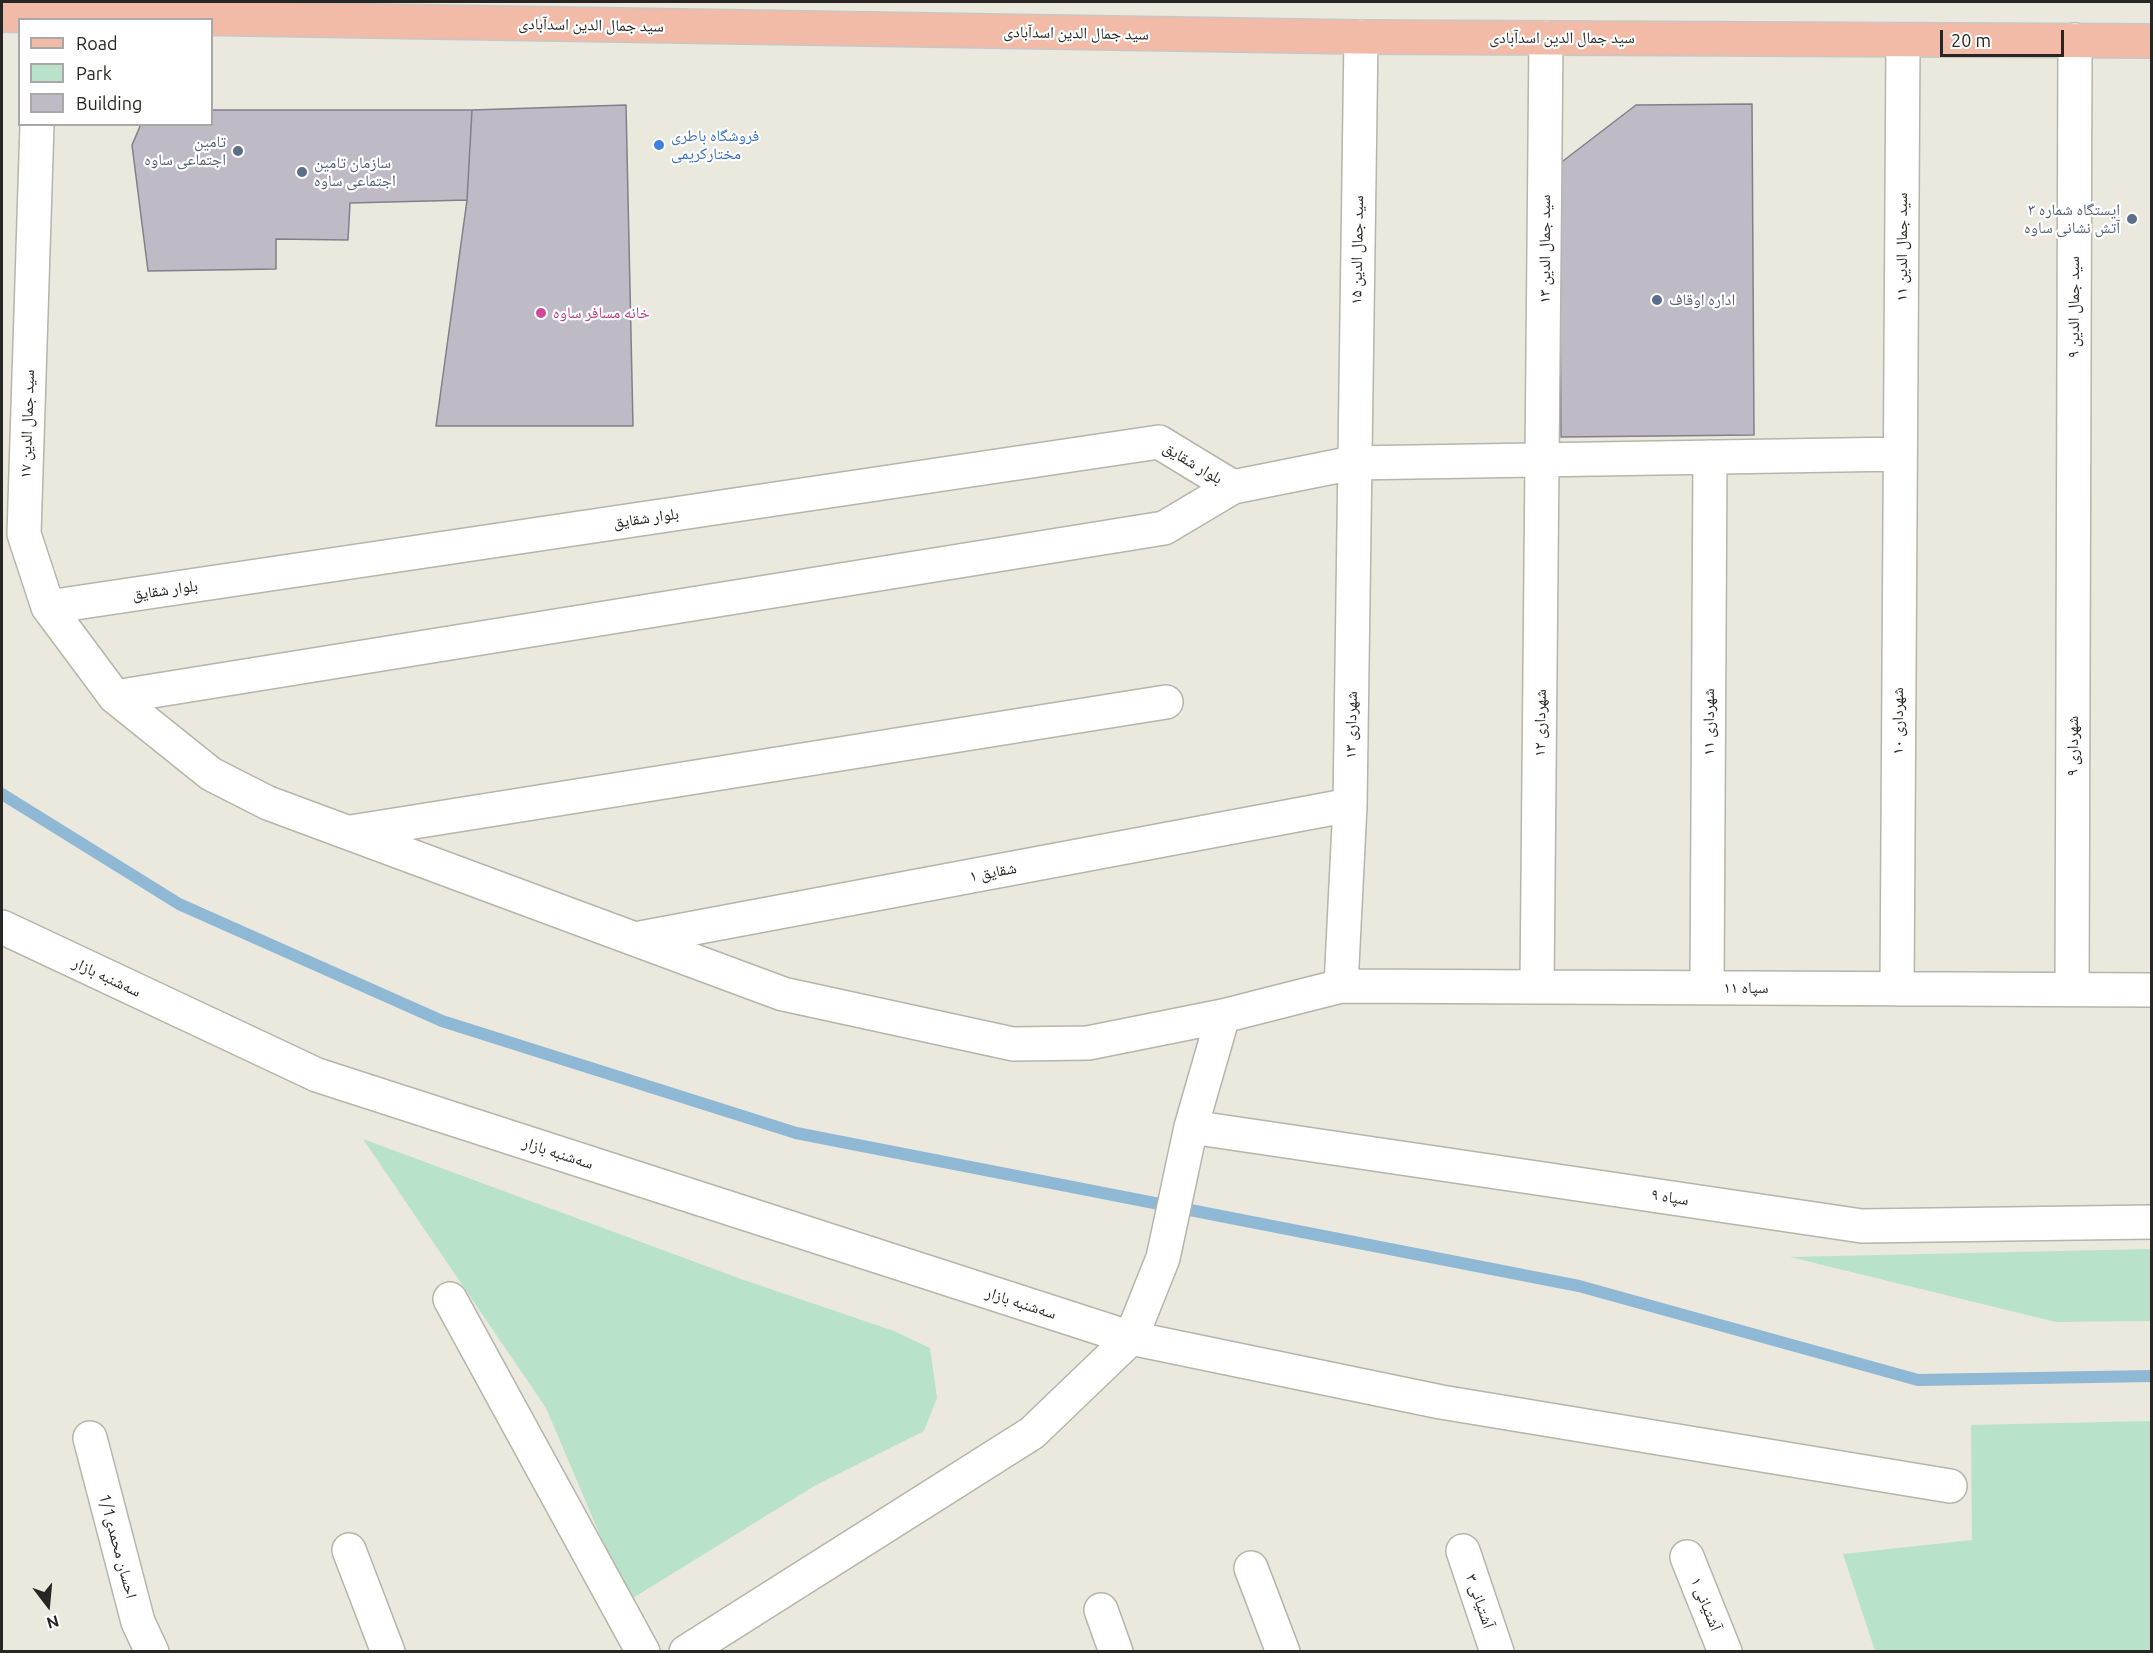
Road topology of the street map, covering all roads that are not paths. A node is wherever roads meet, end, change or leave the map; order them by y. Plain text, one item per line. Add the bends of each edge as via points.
1 (22, 17) edge
2 (89, 18) edge
3 (213, 20) edge
4 (1361, 37) junction
5 (1546, 38) junction
6 (2075, 40) junction
7 (1903, 41) junction
8 (2151, 41) edge
9 (37, 126) edge
10 (1900, 454) junction
11 (1710, 457) junction
12 (1544, 460) junction
13 (1353, 463) junction
14 (1233, 487) junction
15 (2074, 502) joint
16 (48, 607) junction
17 (115, 697) junction
18 (1166, 702) dead end
19 (1350, 805) junction
20 (349, 832) junction
21 (2, 927) edge
22 (635, 939) junction
23 (1341, 986) junction
24 (1537, 986) junction
25 (1707, 988) junction
26 (1897, 989) junction
27 (2072, 989) junction
28 (2151, 990) edge
29 (1223, 1016) junction
30 (1189, 1138) junction
31 (2151, 1222) edge
32 (450, 1299) dead end
33 (1131, 1338) junction
34 (90, 1438) dead end
35 (1950, 1486) dead end
36 (349, 1550) dead end
37 (1463, 1551) dead end
38 (1687, 1557) dead end
39 (1251, 1568) dead end
40 (1101, 1610) dead end
41 (152, 1652) edge
42 (388, 1652) edge
43 (643, 1652) edge
44 (686, 1652) edge
45 (1116, 1652) edge
46 (1283, 1652) edge
47 (1497, 1652) edge
48 (1725, 1652) edge

1 - 2 main road, سید جمال الدین اسدآبادی
3 - 4 main road, سید جمال الدین اسدآبادی
4 - 5 main road, سید جمال الدین اسدآبادی
4 - 13 street, سید جمال الدین ۱۵
5 - 7 main road, سید جمال الدین اسدآبادی
5 - 12 street, سید جمال الدین ۱۳
6 - 7 main road, سید جمال الدین اسدآبادی
6 - 8 main road, سید جمال الدین اسدآبادی
6 - 15 street, سید جمال الدین ۹
7 - 10 street, سید جمال الدین ۱۱
9 - 16 street, سید جمال الدین ۱۷ via 24,534
10 - 11 street, بلوار شقایق
10 - 26 street, شهرداری ۱۰
11 - 12 street, بلوار شقایق
11 - 25 street, شهرداری ۱۱
12 - 13 street, بلوار شقایق
12 - 24 street, شهرداری ۱۲
13 - 14 street, بلوار شقایق
13 - 19 street, شهرداری ۱۳
14 - 16 street, بلوار شقایق via 1159,442
14 - 17 street, بلوار شقایق via 1164,528
15 - 27 street, شهرداری ۹
16 - 17 street, سید جمال الدین ۱۷
17 - 20 street, سید جمال الدین ۱۷ via 211,774 268,804
18 - 20 street
19 - 22 street, شقایق ۱
19 - 23 street, شهرداری ۱۳
20 - 22 street, سید جمال الدین ۱۷
21 - 33 street, سه‌شنبه بازار via 317,1075
22 - 29 street, سپاه ۱۱ via 783,994 1013,1044 1088,1043
23 - 24 street, سپاه ۱۱
23 - 29 street, سپاه ۱۱
24 - 25 street, سپاه ۱۱
25 - 26 street, سپاه ۱۱
26 - 27 street, سپاه ۱۱
27 - 28 street, سپاه ۱۱
29 - 30 street
30 - 31 street, سپاه ۹ via 1862,1226
30 - 33 street via 1163,1258
32 - 43 street
33 - 35 street, سه‌شنبه بازار via 1441,1402
33 - 44 street via 1032,1433
34 - 41 street, احسان محمدی1/1 via 138,1622
36 - 42 street
37 - 47 street, آشتیانی ۳
38 - 48 street, آشتیانی ۱
39 - 46 street
40 - 45 street

